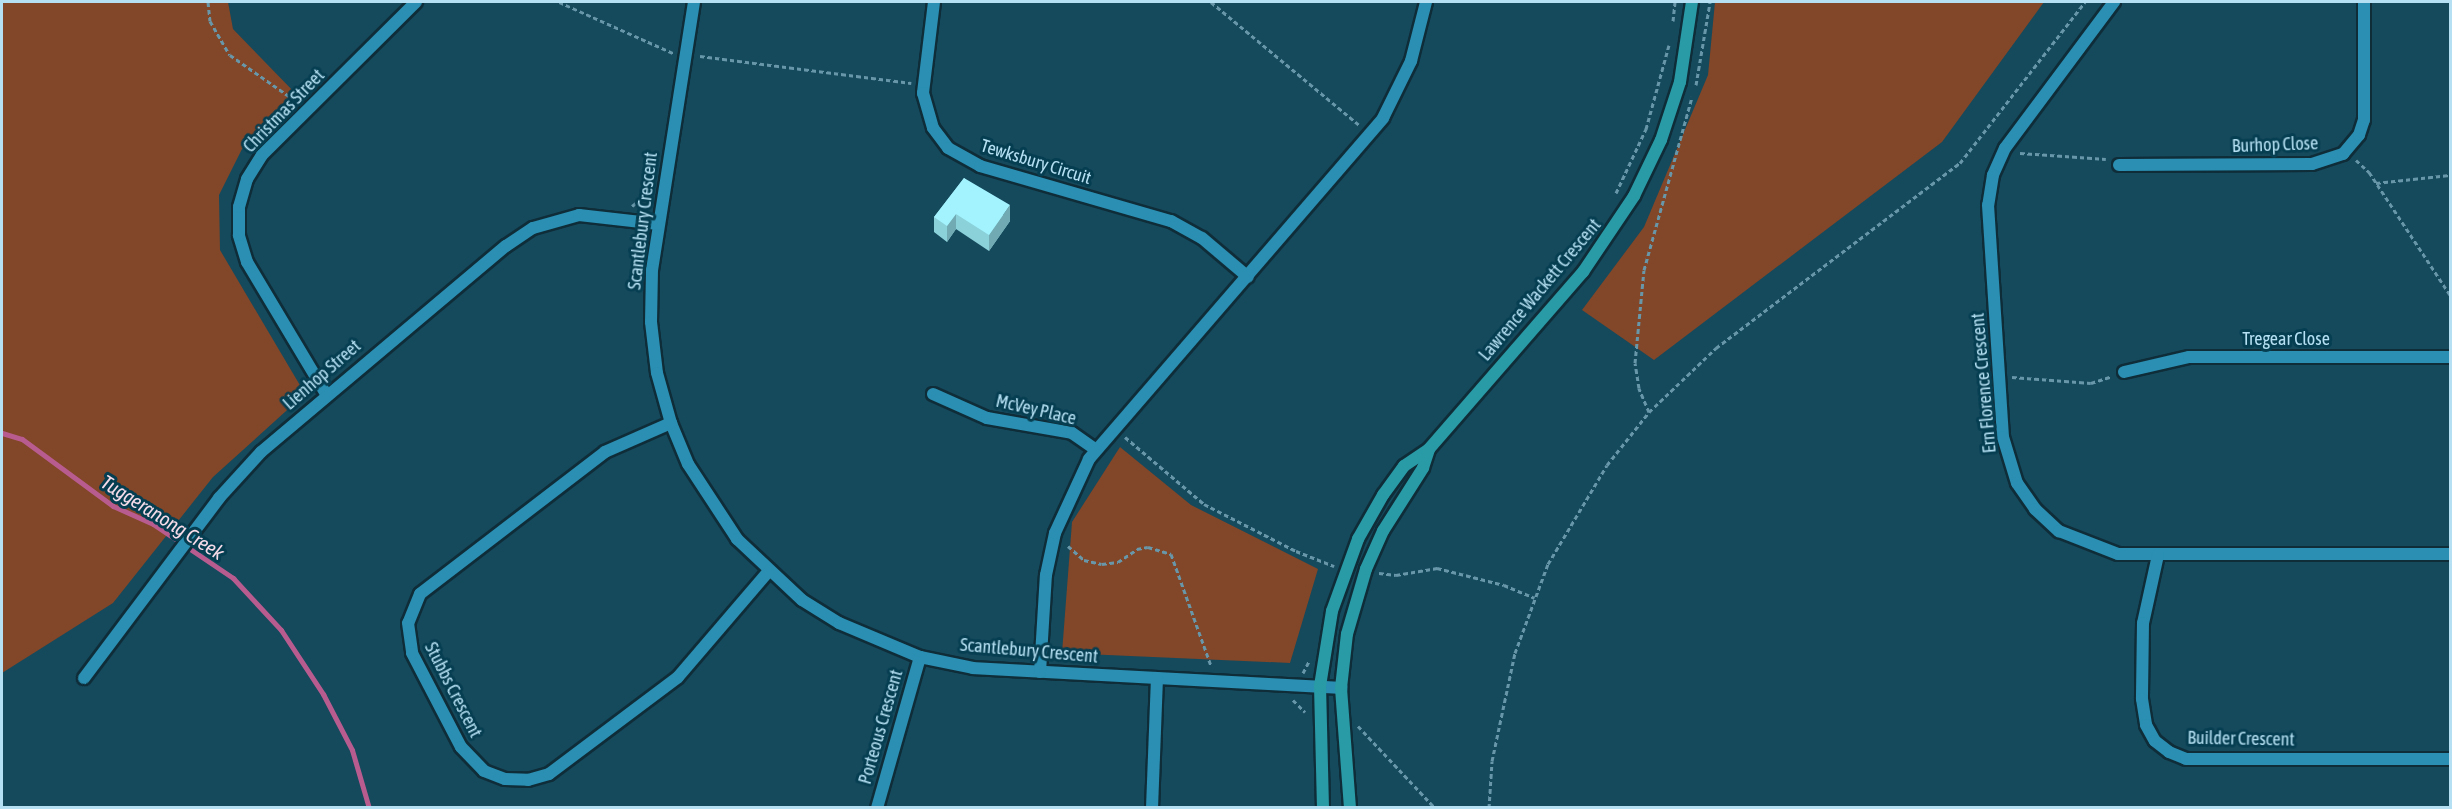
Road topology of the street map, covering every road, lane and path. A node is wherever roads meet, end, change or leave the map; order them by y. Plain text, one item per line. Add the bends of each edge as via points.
1 (208, 2) edge
2 (416, 2) edge
3 (560, 2) edge
4 (694, 2) edge
5 (934, 2) edge
6 (1211, 2) edge
7 (1426, 2) edge
8 (1675, 2) edge
9 (1692, 2) edge
10 (1710, 2) edge
11 (2085, 2) edge
12 (2114, 2) edge
13 (2364, 2) edge
14 (1672, 24) dead end
15 (1671, 35) dead end
16 (675, 42) dead end
17 (679, 53) junction
18 (671, 64) dead end
19 (924, 84) junction
20 (308, 110) junction
21 (1363, 128) dead end
22 (2346, 150) junction
23 (2014, 153) dead end
24 (2119, 165) joint
25 (2451, 175) edge
26 (2376, 183) junction
27 (651, 189) dead end
28 (1615, 195) dead end
29 (631, 219) junction
30 (658, 224) junction
31 (1579, 250) dead end
32 (641, 253) dead end
33 (1248, 277) junction
34 (1553, 281) dead end
35 (2451, 295) edge
36 (2451, 357) edge
37 (2124, 372) joint
38 (2011, 387) dead end
39 (326, 394) junction
40 (933, 394) dead end
41 (1649, 412) junction
42 (671, 423) junction
43 (1115, 428) junction
44 (1429, 449) junction
45 (1096, 450) junction
46 (1056, 531) junction
47 (2451, 554) edge
48 (2158, 555) junction
49 (1348, 561) junction
50 (1334, 566) junction
51 (1366, 568) junction
52 (768, 572) junction
53 (1331, 575) dead end
54 (1535, 599) junction
55 (1311, 652) dead end
56 (920, 657) junction
57 (1040, 672) junction
58 (84, 678) dead end
59 (1157, 678) junction
60 (1212, 681) junction
61 (1302, 686) junction
62 (1320, 686) junction
63 (1341, 688) junction
64 (1288, 698) dead end
65 (1300, 706) junction
66 (1307, 716) dead end
67 (1342, 723) junction
68 (2451, 759) edge
69 (876, 807) edge
70 (1152, 807) edge
71 (1323, 807) edge
72 (1350, 807) edge
73 (1435, 807) edge
74 (1489, 807) edge

1 - 20 path via 210,21 230,55
2 - 20 street, Christmas Street
3 - 17 path
4 - 17 street, Scantlebury Crescent
5 - 19 street, Tewksbury Circuit
6 - 21 path
7 - 33 street via 1411,61 1383,118
8 - 14 path
9 - 44 street, Lawrence Wackett Crescent via 1682,72 1661,140 1619,222 1582,272
10 - 41 path via 1699,74 1644,270 1635,363 1638,388
11 - 41 path via 1960,163 1716,348
12 - 48 street, Ern Florence Crescent via 2005,148 1993,175 1988,205 2003,437 2017,483 2035,510 2059,531 2102,551
13 - 22 street via 2364,120 2359,135
15 - 28 path via 1646,129
16 - 17 path
17 - 18 path
17 - 19 path
17 - 30 street, Scantlebury Crescent
19 - 33 street, Tewksbury Circuit via 925,105 933,128 958,155 980,166 1171,221 1202,238
20 - 39 street, Christmas Street via 262,155 247,179 239,207 239,235 247,262
22 - 24 street, Burhop Close via 2328,162 2312,164
22 - 26 path
23 - 24 path via 2098,156
25 - 26 path
26 - 35 path
27 - 29 path via 644,200 631,206
29 - 30 street, Lienhop Street
29 - 32 path via 630,234
29 - 39 street, Lienhop Street via 579,215 533,228
30 - 42 street, Scantlebury Crescent via 651,322 657,373
31 - 34 path
33 - 43 street
36 - 37 street, Tregear Close via 2189,357
37 - 38 path via 2091,383 2010,376
39 - 58 street, Lienhop Street via 254,460 187,540
40 - 45 street, McVey Place via 987,418 1072,433
41 - 54 path via 1575,515 1548,564
42 - 52 street, Scantlebury Crescent via 711,503
42 - 52 street, Stubbs Crescent via 605,452 420,594 408,622 412,653 461,747 484,771 505,779 528,780 549,774 678,677
43 - 45 street
43 - 50 path via 1204,504
44 - 49 street, Lawrence Wackett Crescent via 1404,466 1383,495
44 - 51 street, Lawrence Wackett Crescent via 1423,468 1383,531
45 - 46 street via 1071,493
46 - 57 street via 1046,575
46 - 60 path via 1065,534 1071,550 1084,560 1102,564 1118,562 1137,549 1148,547 1171,554 1213,671
47 - 48 street, Ern Florence Crescent
48 - 68 street, Builder Crescent via 2143,622 2142,699 2146,725 2155,741 2169,752 2186,759
49 - 50 path via 1338,558
49 - 62 street, Lawrence Wackett Crescent via 1330,619
50 - 53 path
51 - 54 path via 1396,575 1437,567 1504,585
51 - 63 street, Lawrence Wackett Crescent via 1347,634
52 - 56 street, Scantlebury Crescent via 839,623
54 - 74 path via 1506,684 1492,761
55 - 61 path via 1303,669
56 - 57 street, Scantlebury Crescent via 973,668
56 - 69 street, Porteous Crescent
57 - 59 street, Scantlebury Crescent
59 - 60 street, Scantlebury Crescent
59 - 70 street
60 - 61 street, Scantlebury Crescent
61 - 62 street, Scantlebury Crescent
61 - 65 path
62 - 63 street, Scantlebury Crescent
62 - 71 street, Lawrence Wackett Crescent
63 - 67 street, Lawrence Wackett Crescent
64 - 65 path
65 - 66 path
67 - 72 street, Lawrence Wackett Crescent
67 - 73 path via 1353,722 1362,729

